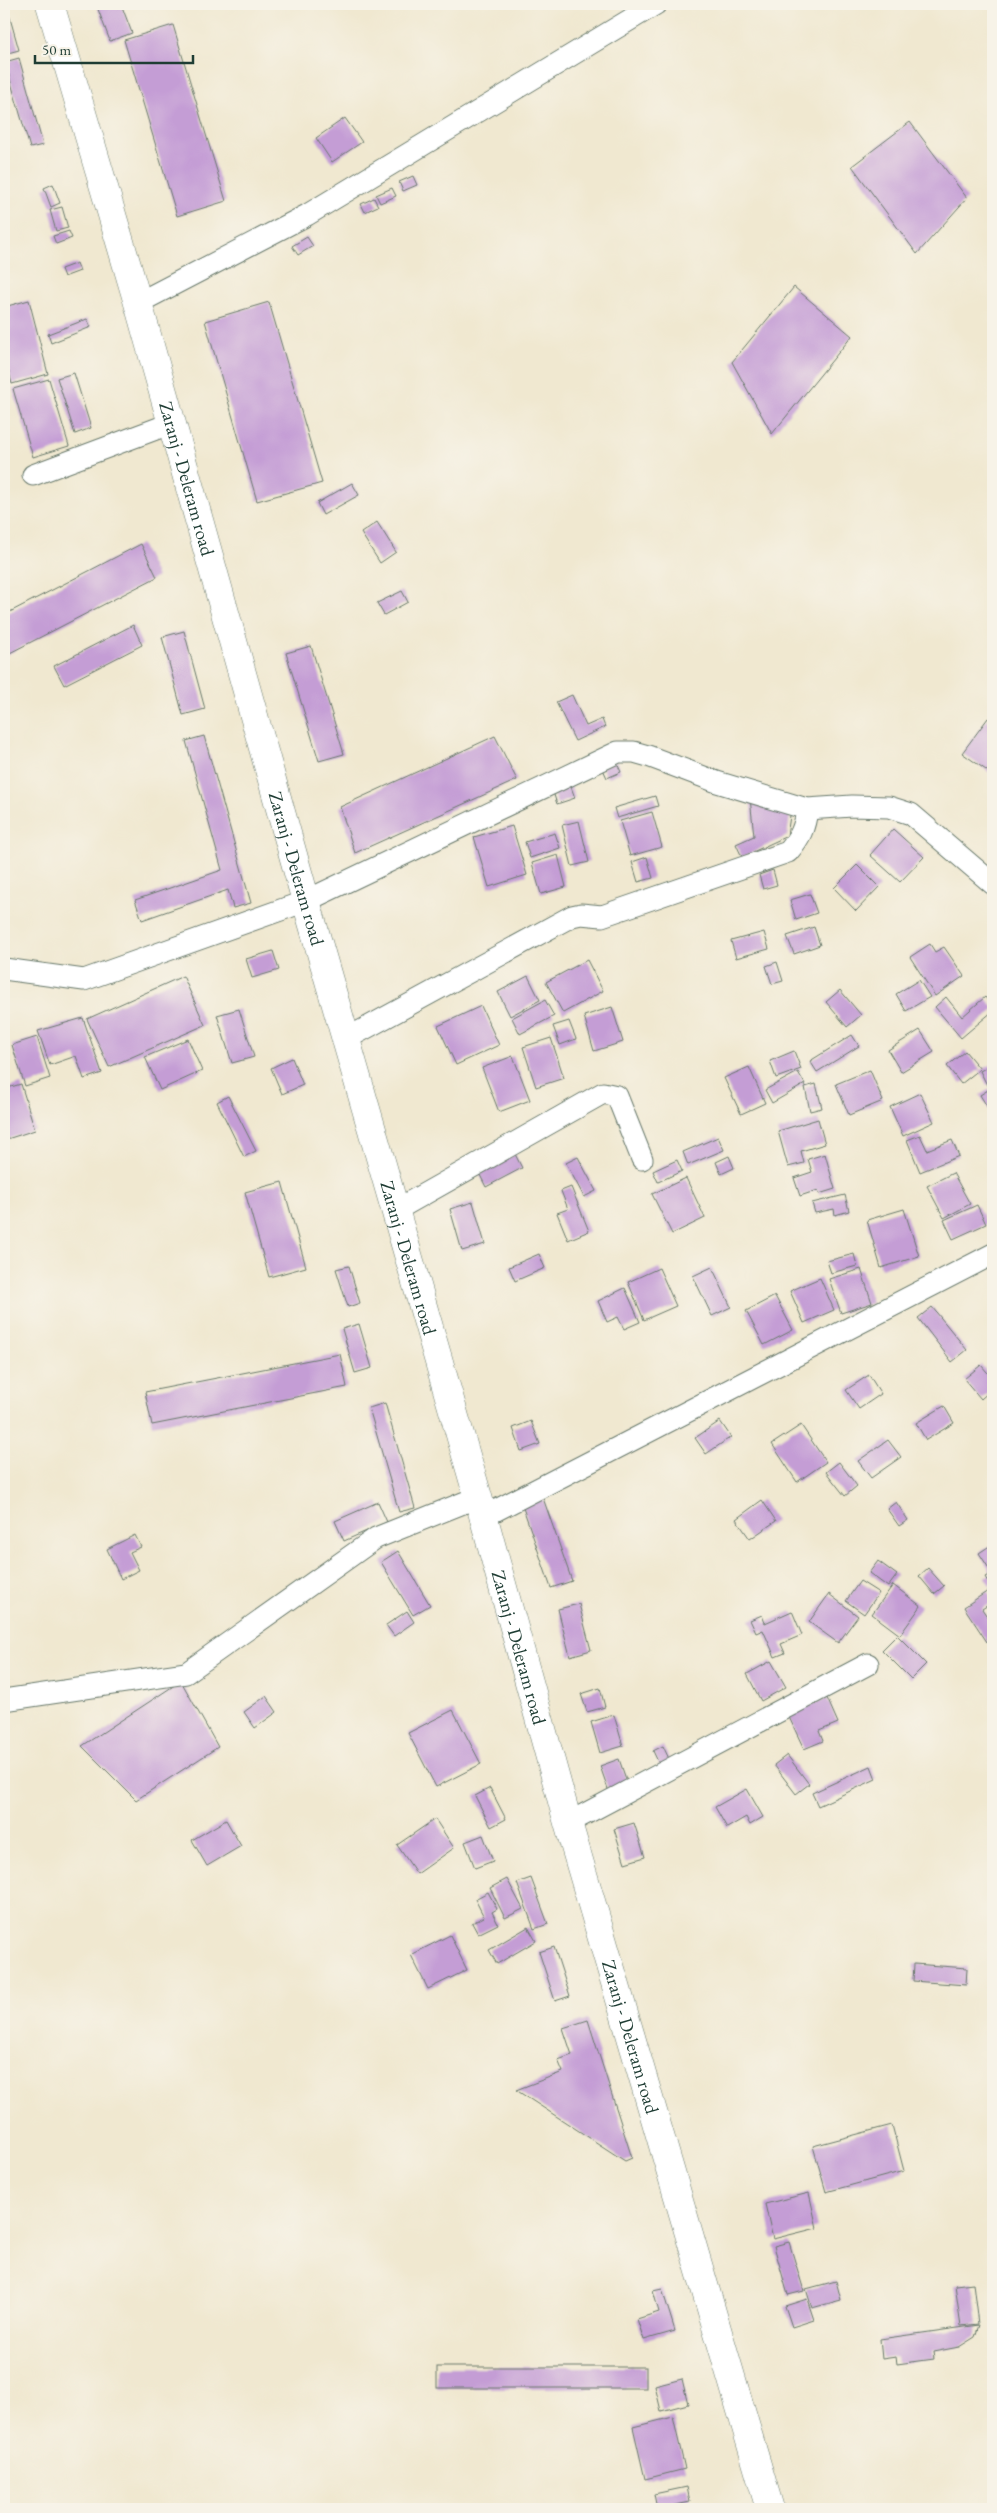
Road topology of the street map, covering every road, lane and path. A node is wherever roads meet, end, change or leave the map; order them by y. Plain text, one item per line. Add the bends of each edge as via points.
1 (50, 4) edge
2 (656, 4) edge
3 (138, 303) junction
4 (172, 423) junction
5 (33, 475) dead end
6 (807, 809) junction
7 (993, 884) edge
8 (306, 901) junction
9 (4, 969) edge
10 (346, 1039) junction
11 (642, 1159) dead end
12 (396, 1210) junction
13 (993, 1254) edge
14 (481, 1507) junction
15 (868, 1664) dead end
16 (4, 1700) edge
17 (568, 1823) junction
18 (770, 2509) edge

1 - 3 highway, Zaranj - Deleram road
2 - 3 street via 307,215
3 - 4 highway, Zaranj - Deleram road
4 - 5 street
4 - 8 highway, Zaranj - Deleram road
6 - 7 street via 852,806 899,809 911,814
6 - 8 street via 718,782 648,756 618,752
6 - 10 street via 806,826 788,852 602,916 572,916
8 - 9 street via 84,980
8 - 10 highway, Zaranj - Deleram road
10 - 12 highway, Zaranj - Deleram road
11 - 12 street via 617,1096 603,1093
12 - 14 highway, Zaranj - Deleram road
13 - 14 street
14 - 16 street via 376,1538 186,1673
14 - 17 highway, Zaranj - Deleram road
15 - 17 street
17 - 18 highway, Zaranj - Deleram road

